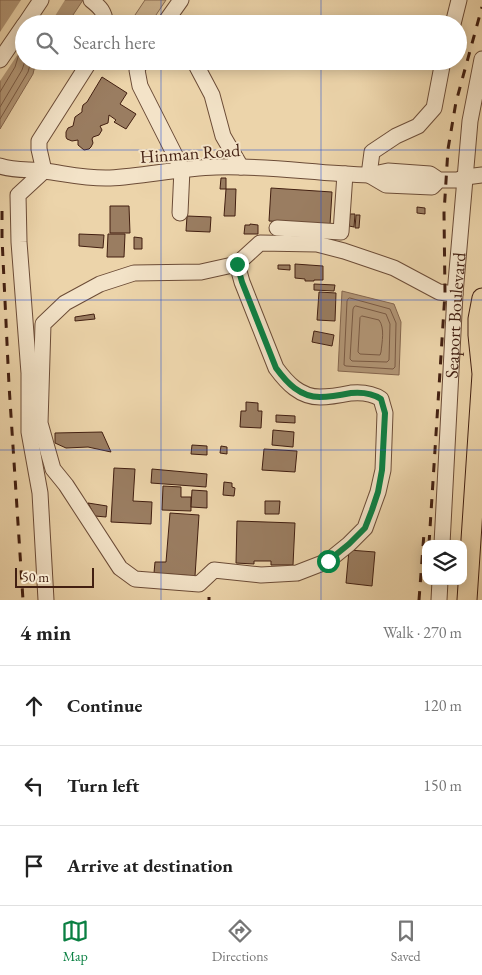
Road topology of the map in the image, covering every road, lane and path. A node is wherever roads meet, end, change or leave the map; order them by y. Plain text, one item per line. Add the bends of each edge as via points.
1 (41, 0) edge
2 (91, 0) edge
3 (181, 0) edge
4 (459, 0) edge
5 (31, 15) edge
6 (104, 15) edge
7 (172, 15) edge
8 (455, 15) edge
9 (15, 38) edge
10 (482, 59) edge
11 (0, 60) edge
12 (84, 70) edge
13 (137, 70) edge
14 (199, 70) edge
15 (441, 70) edge
16 (0, 166) edge
17 (241, 167) junction
18 (182, 169) junction
19 (44, 171) junction
20 (345, 174) junction
21 (368, 175) junction
22 (482, 175) edge
23 (466, 176) junction
24 (180, 213) dead end
25 (277, 228) dead end
26 (237, 264) junction
27 (455, 294) junction
28 (482, 298) edge
29 (482, 374) edge
30 (442, 540) edge
31 (440, 585) edge
32 (46, 600) edge
33 (439, 600) edge
34 (467, 600) edge

1 - 5 street
2 - 6 street
3 - 7 street
4 - 8 street
9 - 11 street
10 - 23 street, Seaport Boulevard via 470,121
12 - 19 street via 39,141
13 - 18 street via 140,86
14 - 17 street via 212,95 223,136
15 - 21 street via 434,108 418,126 372,152
16 - 19 street, Hinman Road
17 - 18 street, Hinman Road
17 - 20 street, Hinman Road
18 - 19 street, Hinman Road via 108,178
18 - 24 street
19 - 32 street via 18,195 29,373 29,432 40,492
20 - 21 street, Hinman Road
20 - 25 street via 341,232
21 - 23 street, Hinman Road via 388,171 422,173 439,180 457,180
22 - 23 street, Hinman Road
23 - 27 street, Seaport Boulevard
26 - 26 street via 276,368 296,390 310,396 358,393 381,399 385,413 378,492 360,534 328,561 297,573 214,570 199,584 135,579 120,568 54,469 40,423 43,324 65,303 100,284 134,273 201,272
26 - 27 street via 260,242 317,244 394,268 439,292
27 - 30 street, Seaport Boulevard
28 - 29 main road, Seaport Boulevard via 478,319
29 - 34 main road, Seaport Boulevard
31 - 33 street

